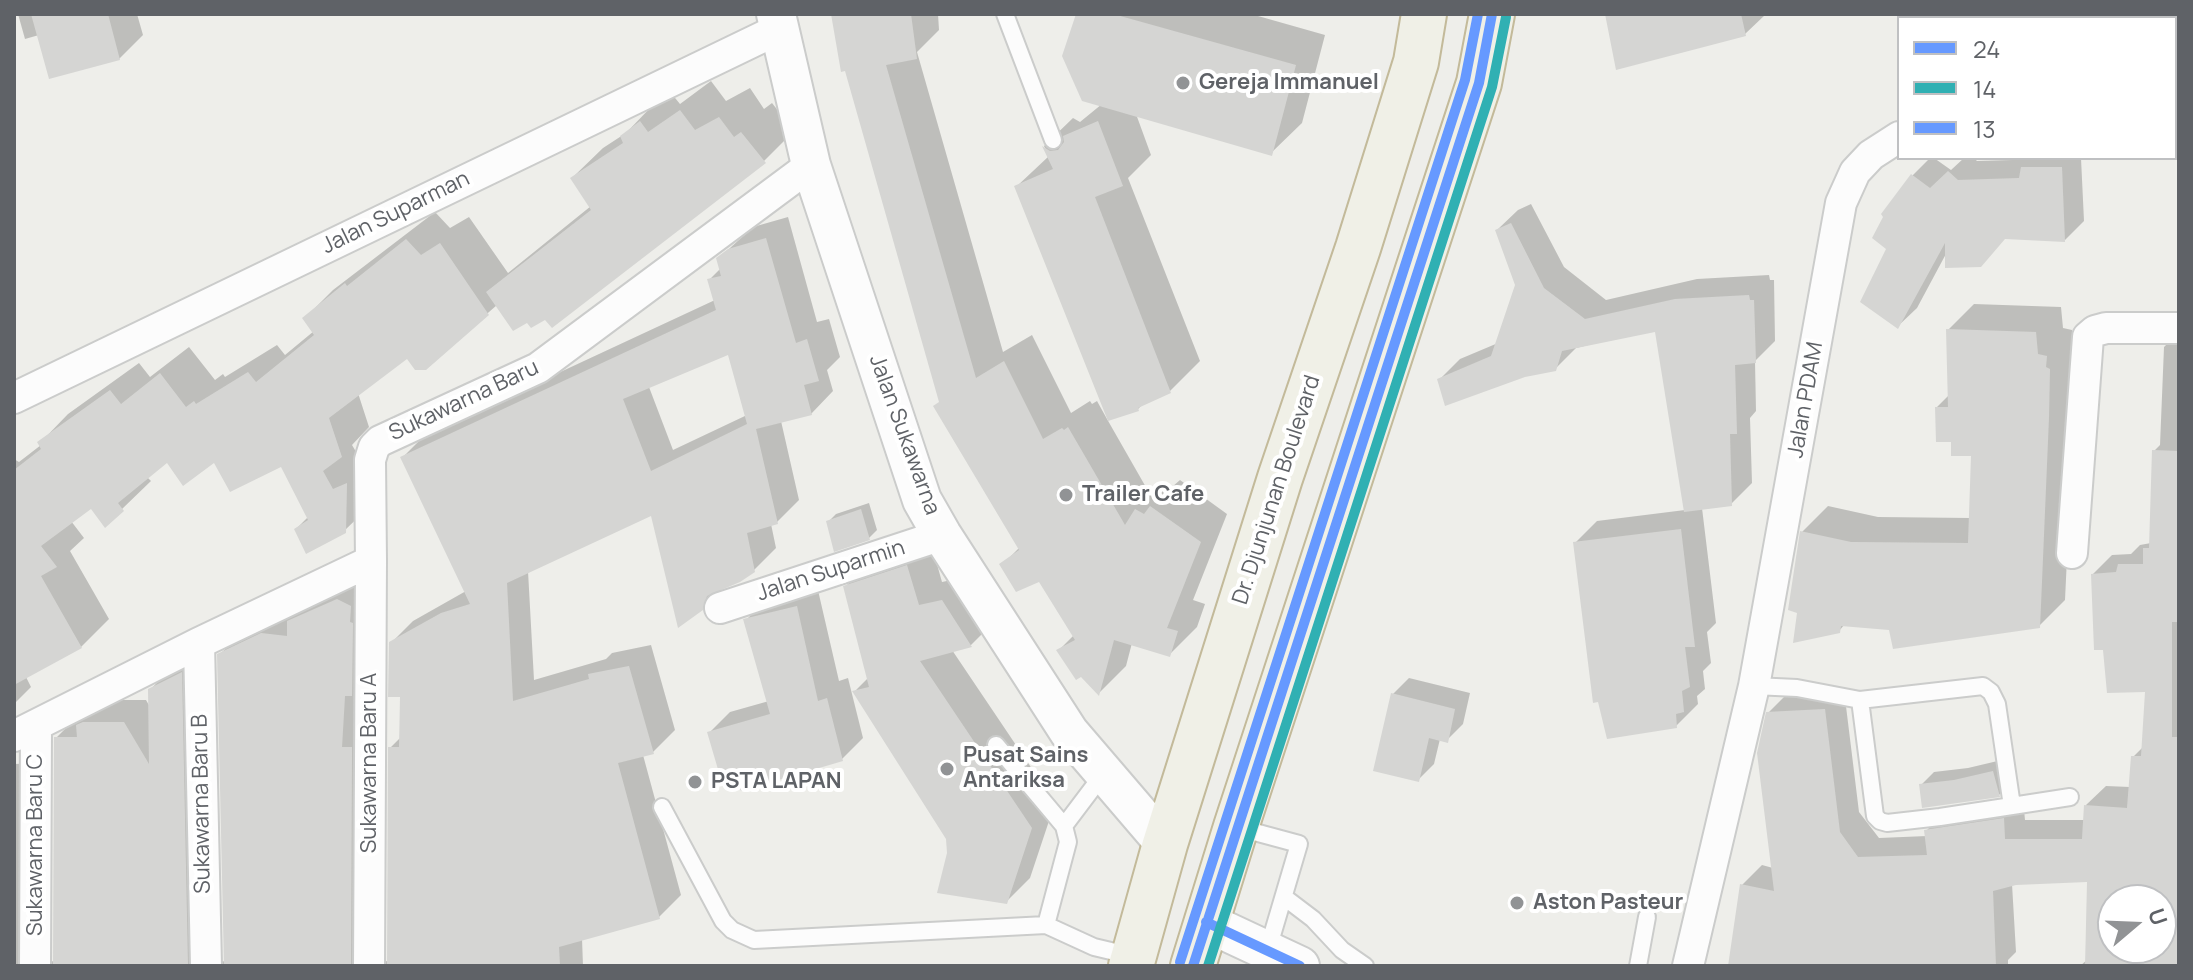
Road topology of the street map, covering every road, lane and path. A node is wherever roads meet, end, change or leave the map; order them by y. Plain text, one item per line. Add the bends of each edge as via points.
1 (1005, 14) edge
2 (1424, 14) edge
3 (1492, 14) edge
4 (777, 21) edge
5 (1897, 138) edge
6 (1053, 140) dead end
7 (811, 165) junction
8 (2179, 328) edge
9 (14, 398) edge
10 (942, 535) junction
11 (2072, 553) dead end
12 (371, 561) junction
13 (720, 608) dead end
14 (199, 643) junction
15 (1754, 686) junction
16 (1860, 700) junction
17 (25, 730) edge
18 (996, 745) dead end
19 (1104, 772) junction
20 (2070, 797) dead end
21 (2012, 806) junction
22 (662, 807) dead end
23 (1064, 826) junction
24 (1236, 827) junction
25 (1165, 844) junction
26 (1284, 897) junction
27 (1647, 917) dead end
28 (1206, 922) junction
29 (1046, 925) junction
30 (1284, 958) edge
31 (1132, 961) edge
32 (35, 966) edge
33 (206, 966) edge
34 (369, 966) edge
35 (1193, 966) edge
36 (1365, 966) edge
37 (1638, 966) edge
38 (1688, 966) edge

1 - 6 lane
2 - 25 highway, Dr. Djunjunan Boulevard via 1416,62 1358,248
3 - 24 highway via 1479,83
4 - 7 street, Jalan Sukawarna
4 - 9 street, Jalan Suparman
5 - 15 street, Jalan PDAM via 1855,172 1841,203
7 - 10 street, Jalan Sukawarna via 922,500
7 - 12 street, Sukawarna Baru via 538,368 380,441 370,460
8 - 11 street via 2106,328 2088,337
10 - 13 street, Jalan Suparmin
10 - 19 street, Jalan Sukawarna via 1069,732
12 - 14 street
12 - 34 street, Sukawarna Baru A
14 - 17 street
14 - 33 street, Sukawarna Baru B
15 - 16 lane
15 - 38 street, Jalan PDAM
16 - 21 lane via 1983,686 1997,704
16 - 21 lane via 1875,816 1880,821
17 - 32 street, Sukawarna Baru C
18 - 23 lane
19 - 23 lane
19 - 25 street, Jalan Sukawarna
20 - 21 lane
22 - 29 lane via 723,921 754,940
23 - 29 lane via 1068,842
24 - 26 lane via 1299,844
24 - 28 highway
25 - 31 highway, Dr. Djunjunan Boulevard
26 - 30 lane
26 - 36 lane
27 - 37 lane
28 - 30 street
28 - 35 highway
29 - 31 lane

